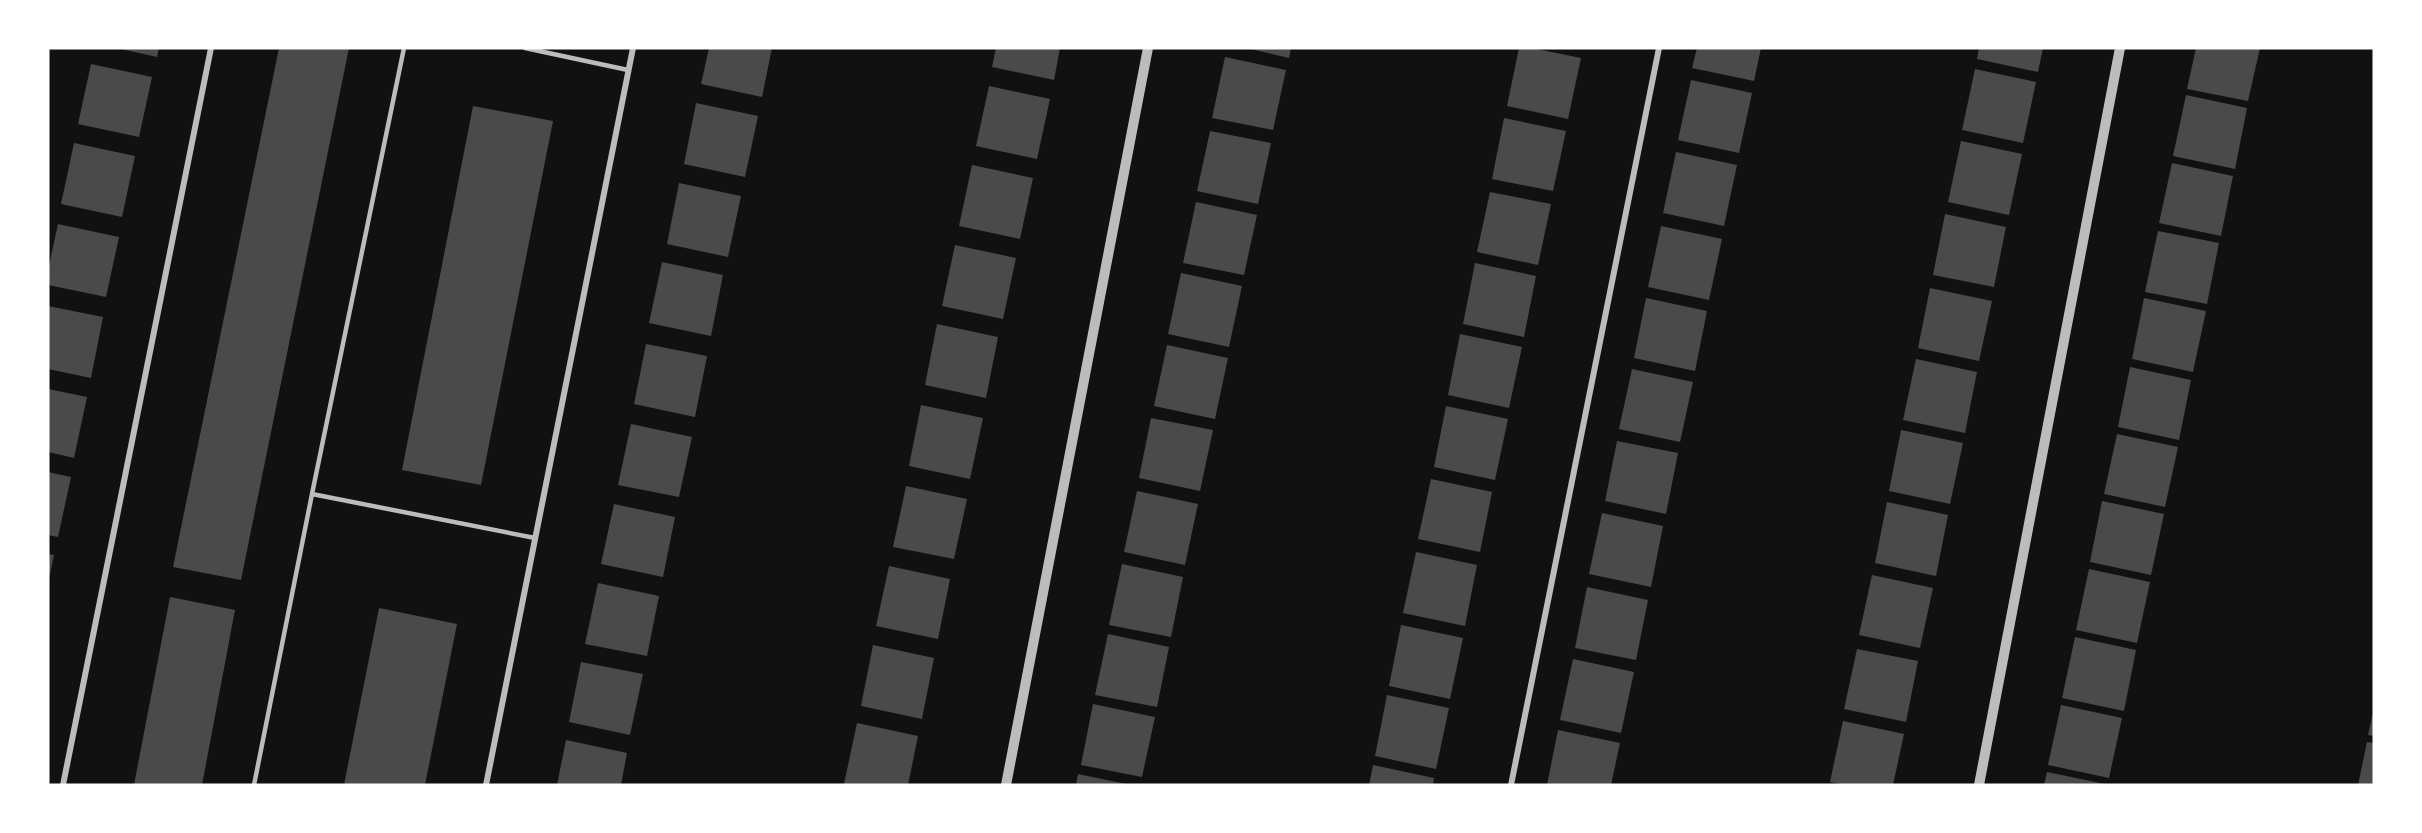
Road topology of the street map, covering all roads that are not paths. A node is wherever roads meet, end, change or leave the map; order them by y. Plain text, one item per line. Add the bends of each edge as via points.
1 (211, 48) edge
2 (404, 48) edge
3 (525, 48) edge
4 (633, 48) edge
5 (1148, 48) edge
6 (1659, 48) edge
7 (2120, 48) edge
8 (628, 70) junction
9 (312, 494) junction
10 (536, 538) junction
11 (63, 785) edge
12 (254, 785) edge
13 (486, 785) edge
14 (1006, 785) edge
15 (1511, 785) edge
16 (1979, 785) edge

1 - 11 street
2 - 9 lane
3 - 8 lane
4 - 8 street
5 - 14 street
6 - 15 street
7 - 16 street
8 - 10 street
9 - 10 lane
9 - 12 lane
10 - 13 street

